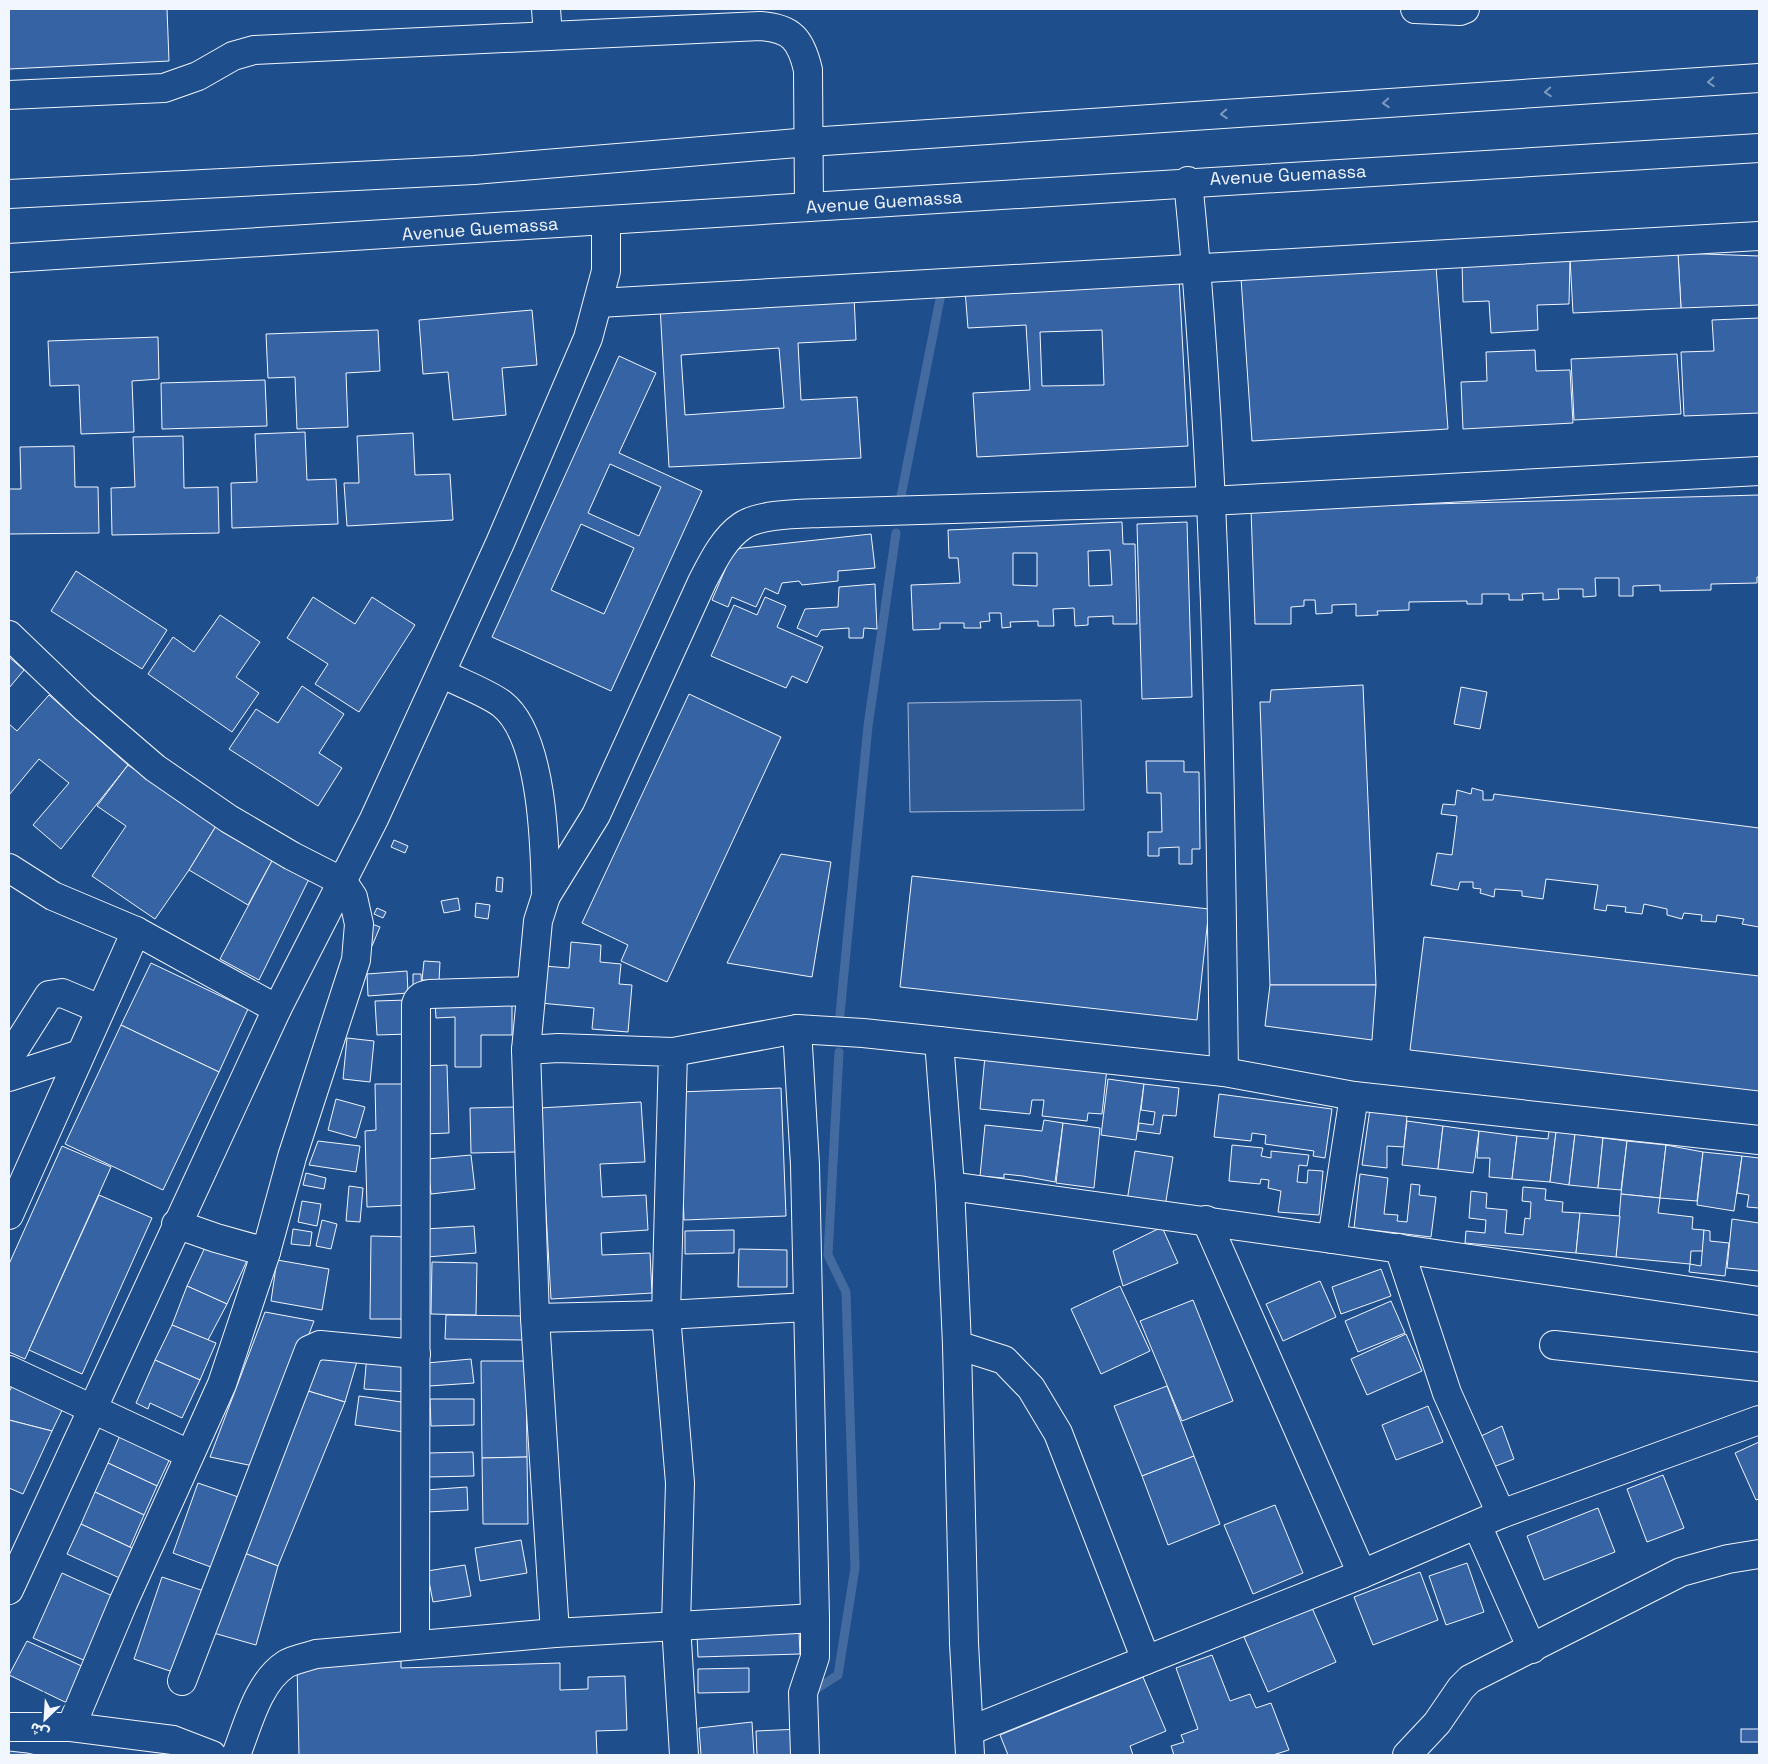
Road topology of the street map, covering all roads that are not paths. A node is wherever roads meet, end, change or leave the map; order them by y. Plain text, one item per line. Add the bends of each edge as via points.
1 (546, 9) edge
2 (1415, 9) edge
3 (1465, 9) edge
4 (548, 36) junction
5 (1759, 78) edge
6 (9, 95) edge
7 (809, 142) junction
8 (1759, 148) edge
9 (1188, 181) junction
10 (9, 194) edge
11 (809, 207) junction
12 (606, 221) junction
13 (1759, 236) edge
14 (9, 258) edge
15 (1197, 268) junction
16 (599, 303) junction
17 (1759, 471) edge
18 (1210, 500) junction
19 (9, 636) edge
20 (441, 673) junction
21 (9, 868) edge
22 (343, 882) junction
23 (546, 896) junction
24 (136, 931) junction
25 (530, 991) junction
26 (277, 1008) junction
27 (100, 1009) junction
28 (797, 1029) junction
29 (939, 1041) junction
30 (526, 1050) junction
31 (673, 1052) junction
32 (80, 1054) junction
33 (9, 1058) edge
34 (1224, 1072) junction
35 (9, 1077) edge
36 (1354, 1096) junction
37 (1759, 1140) edge
38 (950, 1186) junction
39 (9, 1215) edge
40 (1206, 1220) junction
41 (176, 1224) junction
42 (1332, 1239) junction
43 (1399, 1248) junction
44 (266, 1252) junction
45 (1759, 1301) edge
46 (808, 1307) junction
47 (666, 1315) junction
48 (535, 1318) junction
49 (957, 1345) junction
50 (1554, 1345) dead end
51 (416, 1354) junction
52 (1759, 1367) edge
53 (9, 1370) edge
54 (92, 1409) junction
55 (1759, 1420) edge
56 (189, 1454) junction
57 (1489, 1520) junction
58 (1759, 1554) edge
59 (1362, 1574) junction
60 (9, 1590) edge
61 (814, 1618) junction
62 (676, 1625) junction
63 (555, 1633) junction
64 (415, 1645) junction
65 (1532, 1649) junction
66 (1146, 1660) junction
67 (182, 1681) dead end
68 (9, 1727) edge
69 (71, 1727) junction
70 (969, 1743) edge
71 (212, 1755) edge
72 (236, 1755) edge
73 (684, 1755) edge
74 (805, 1755) edge
75 (1407, 1755) edge

1 - 4 street
2 - 3 street
4 - 6 street via 254,50 164,88
4 - 7 street via 776,27 790,34 803,50 808,70
5 -> 7 street
7 - 10 street via 474,170
7 - 11 street
8 - 9 street, Avenue Guemassa
9 - 11 street, Avenue Guemassa
9 - 15 street
11 - 12 street, Avenue Guemassa
12 - 14 street, Avenue Guemassa
12 - 16 street via 606,271
13 - 15 street
15 - 16 street
15 - 18 street
16 - 20 street via 588,338
17 - 18 street
18 - 23 street via 821,513 775,516 742,526 719,551 702,582 596,815
18 - 34 street via 1218,671
19 - 22 street via 155,768 229,818
20 - 22 street
20 - 23 street via 502,704 522,728 533,764 544,839
21 - 24 street via 53,896
22 - 26 street
22 - 44 street via 353,897 359,924 356,960 292,1157
23 - 25 street via 538,920
24 - 26 street
24 - 27 street
25 - 30 street
25 - 51 street via 429,994 417,999
26 - 41 street
27 - 32 street
27 - 33 street via 62,993 49,995
28 - 29 street
28 - 31 street
28 - 46 street via 805,1165
29 - 34 street
29 - 38 street
30 - 31 street
30 - 48 street
31 - 47 street
32 - 35 street
32 - 39 street
34 - 36 street
36 - 37 street
36 - 42 street
38 - 40 street
38 - 49 street
40 - 42 street
40 - 59 street
41 - 44 street
41 - 54 street
42 - 43 street
43 - 45 street
43 - 57 street
44 - 56 street via 222,1384
46 - 47 street
46 - 61 street
47 - 48 street
47 - 62 street via 680,1483
48 - 63 street
49 - 66 street via 1004,1360 1031,1388 1040,1403 1058,1434
49 - 70 street
50 - 52 street
51 - 64 street
51 - 67 street via 320,1344 309,1350
53 - 54 street
54 - 56 street
54 - 60 street
55 - 57 street
56 - 69 street
57 - 59 street
57 - 65 street
58 - 65 street via 1681,1572
59 - 66 street
61 - 62 street
61 - 74 street via 815,1657 803,1694
62 - 63 street
62 - 73 street
63 - 64 street
64 - 72 street via 316,1654 287,1663 270,1677
65 - 75 street via 1470,1680
66 - 70 street
68 - 69 street
69 - 71 street via 173,1740

